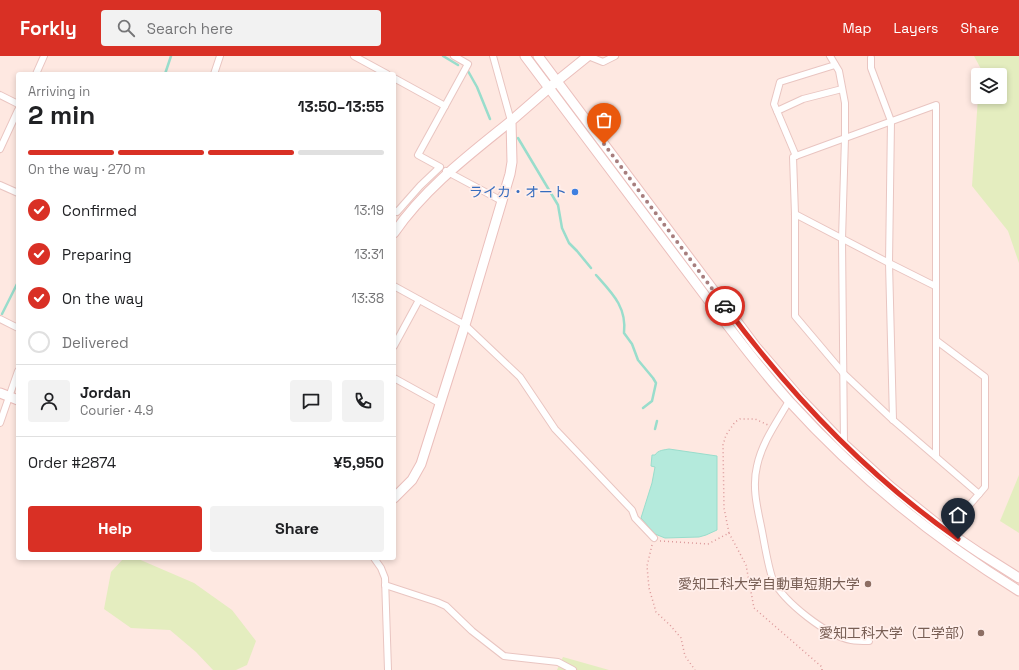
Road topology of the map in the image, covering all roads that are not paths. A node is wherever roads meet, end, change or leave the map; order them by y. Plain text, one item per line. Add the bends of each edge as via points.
1 (44, 56) edge
2 (220, 56) edge
3 (354, 56) edge
4 (454, 56) edge
5 (493, 56) edge
6 (525, 56) edge
7 (538, 56) edge
8 (588, 56) edge
9 (615, 56) edge
10 (830, 56) edge
11 (871, 58) dead end
12 (835, 65) junction
13 (37, 72) edge
14 (215, 72) edge
15 (383, 72) edge
16 (396, 79) edge
17 (557, 81) junction
18 (549, 88) junction
19 (842, 89) junction
20 (0, 95) edge
21 (16, 103) edge
22 (445, 106) junction
23 (777, 111) junction
24 (16, 114) edge
25 (511, 121) junction
26 (891, 121) junction
27 (845, 138) junction
28 (0, 149) edge
29 (796, 156) junction
30 (440, 167) junction
31 (448, 172) junction
32 (0, 184) edge
33 (16, 192) edge
34 (502, 201) junction
35 (396, 211) edge
36 (795, 214) junction
37 (396, 230) edge
38 (842, 239) junction
39 (888, 263) junction
40 (935, 286) junction
41 (396, 287) edge
42 (419, 300) junction
43 (0, 319) edge
44 (466, 325) junction
45 (16, 327) edge
46 (937, 341) junction
47 (396, 342) edge
48 (844, 374) junction
49 (396, 379) edge
50 (16, 385) edge
51 (0, 393) edge
52 (14, 399) edge
53 (789, 401) junction
54 (440, 404) junction
55 (893, 420) junction
56 (0, 423) edge
57 (844, 444) junction
58 (936, 456) junction
59 (979, 494) junction
60 (396, 496) edge
61 (947, 531) junction
62 (654, 538) road end
63 (375, 560) edge
64 (1019, 578) edge
65 (385, 585) junction
66 (1019, 591) edge
67 (870, 641) dead end
68 (388, 670) edge
69 (573, 670) edge

1 - 13 street
2 - 14 street
3 - 15 street
4 - 22 street via 468,64
5 - 25 street
6 - 18 main road
7 - 17 main road
8 - 9 street via 603,62
8 - 17 main road
10 - 12 street
11 - 26 street via 871,68
12 - 19 street via 839,71
12 - 23 street via 780,82 774,104
16 - 22 street
17 - 18 main road
17 - 57 main road via 756,347
18 - 25 main road
18 - 53 main road via 743,345
19 - 23 street via 803,99
19 - 27 street via 845,103
20 - 21 street
22 - 30 street via 418,155
23 - 29 street
24 - 28 street
25 - 31 main road
25 - 34 main road via 512,162
26 - 27 street
26 - 39 street
26 - 40 street via 936,105
27 - 29 street
27 - 38 street
29 - 36 street via 793,157
30 - 31 street
30 - 35 street via 398,212
31 - 34 street
31 - 37 main road via 410,210
32 - 33 street
34 - 44 main road
36 - 38 street
36 - 48 street via 795,316
38 - 39 street
38 - 48 street
39 - 40 street
39 - 55 street
40 - 46 street
41 - 42 street
42 - 44 street
42 - 47 street
43 - 45 street
44 - 54 main road
44 - 62 street via 520,377 555,428 632,510 635,518
46 - 58 street
46 - 59 street via 985,376 984,487
48 - 55 street
48 - 57 street
49 - 54 street
50 - 52 street
51 - 52 main road
52 - 56 street
53 - 66 main road via 841,454 932,533
53 - 67 street via 773,427 761,454 756,467 754,486 773,580 789,601 816,624 850,640
54 - 60 main road via 421,464 412,480
55 - 58 street
57 - 61 main road via 891,487
58 - 59 street
59 - 61 street
61 - 64 main road
63 - 65 street via 381,568
65 - 68 street
65 - 69 street via 446,606 504,656 558,662

